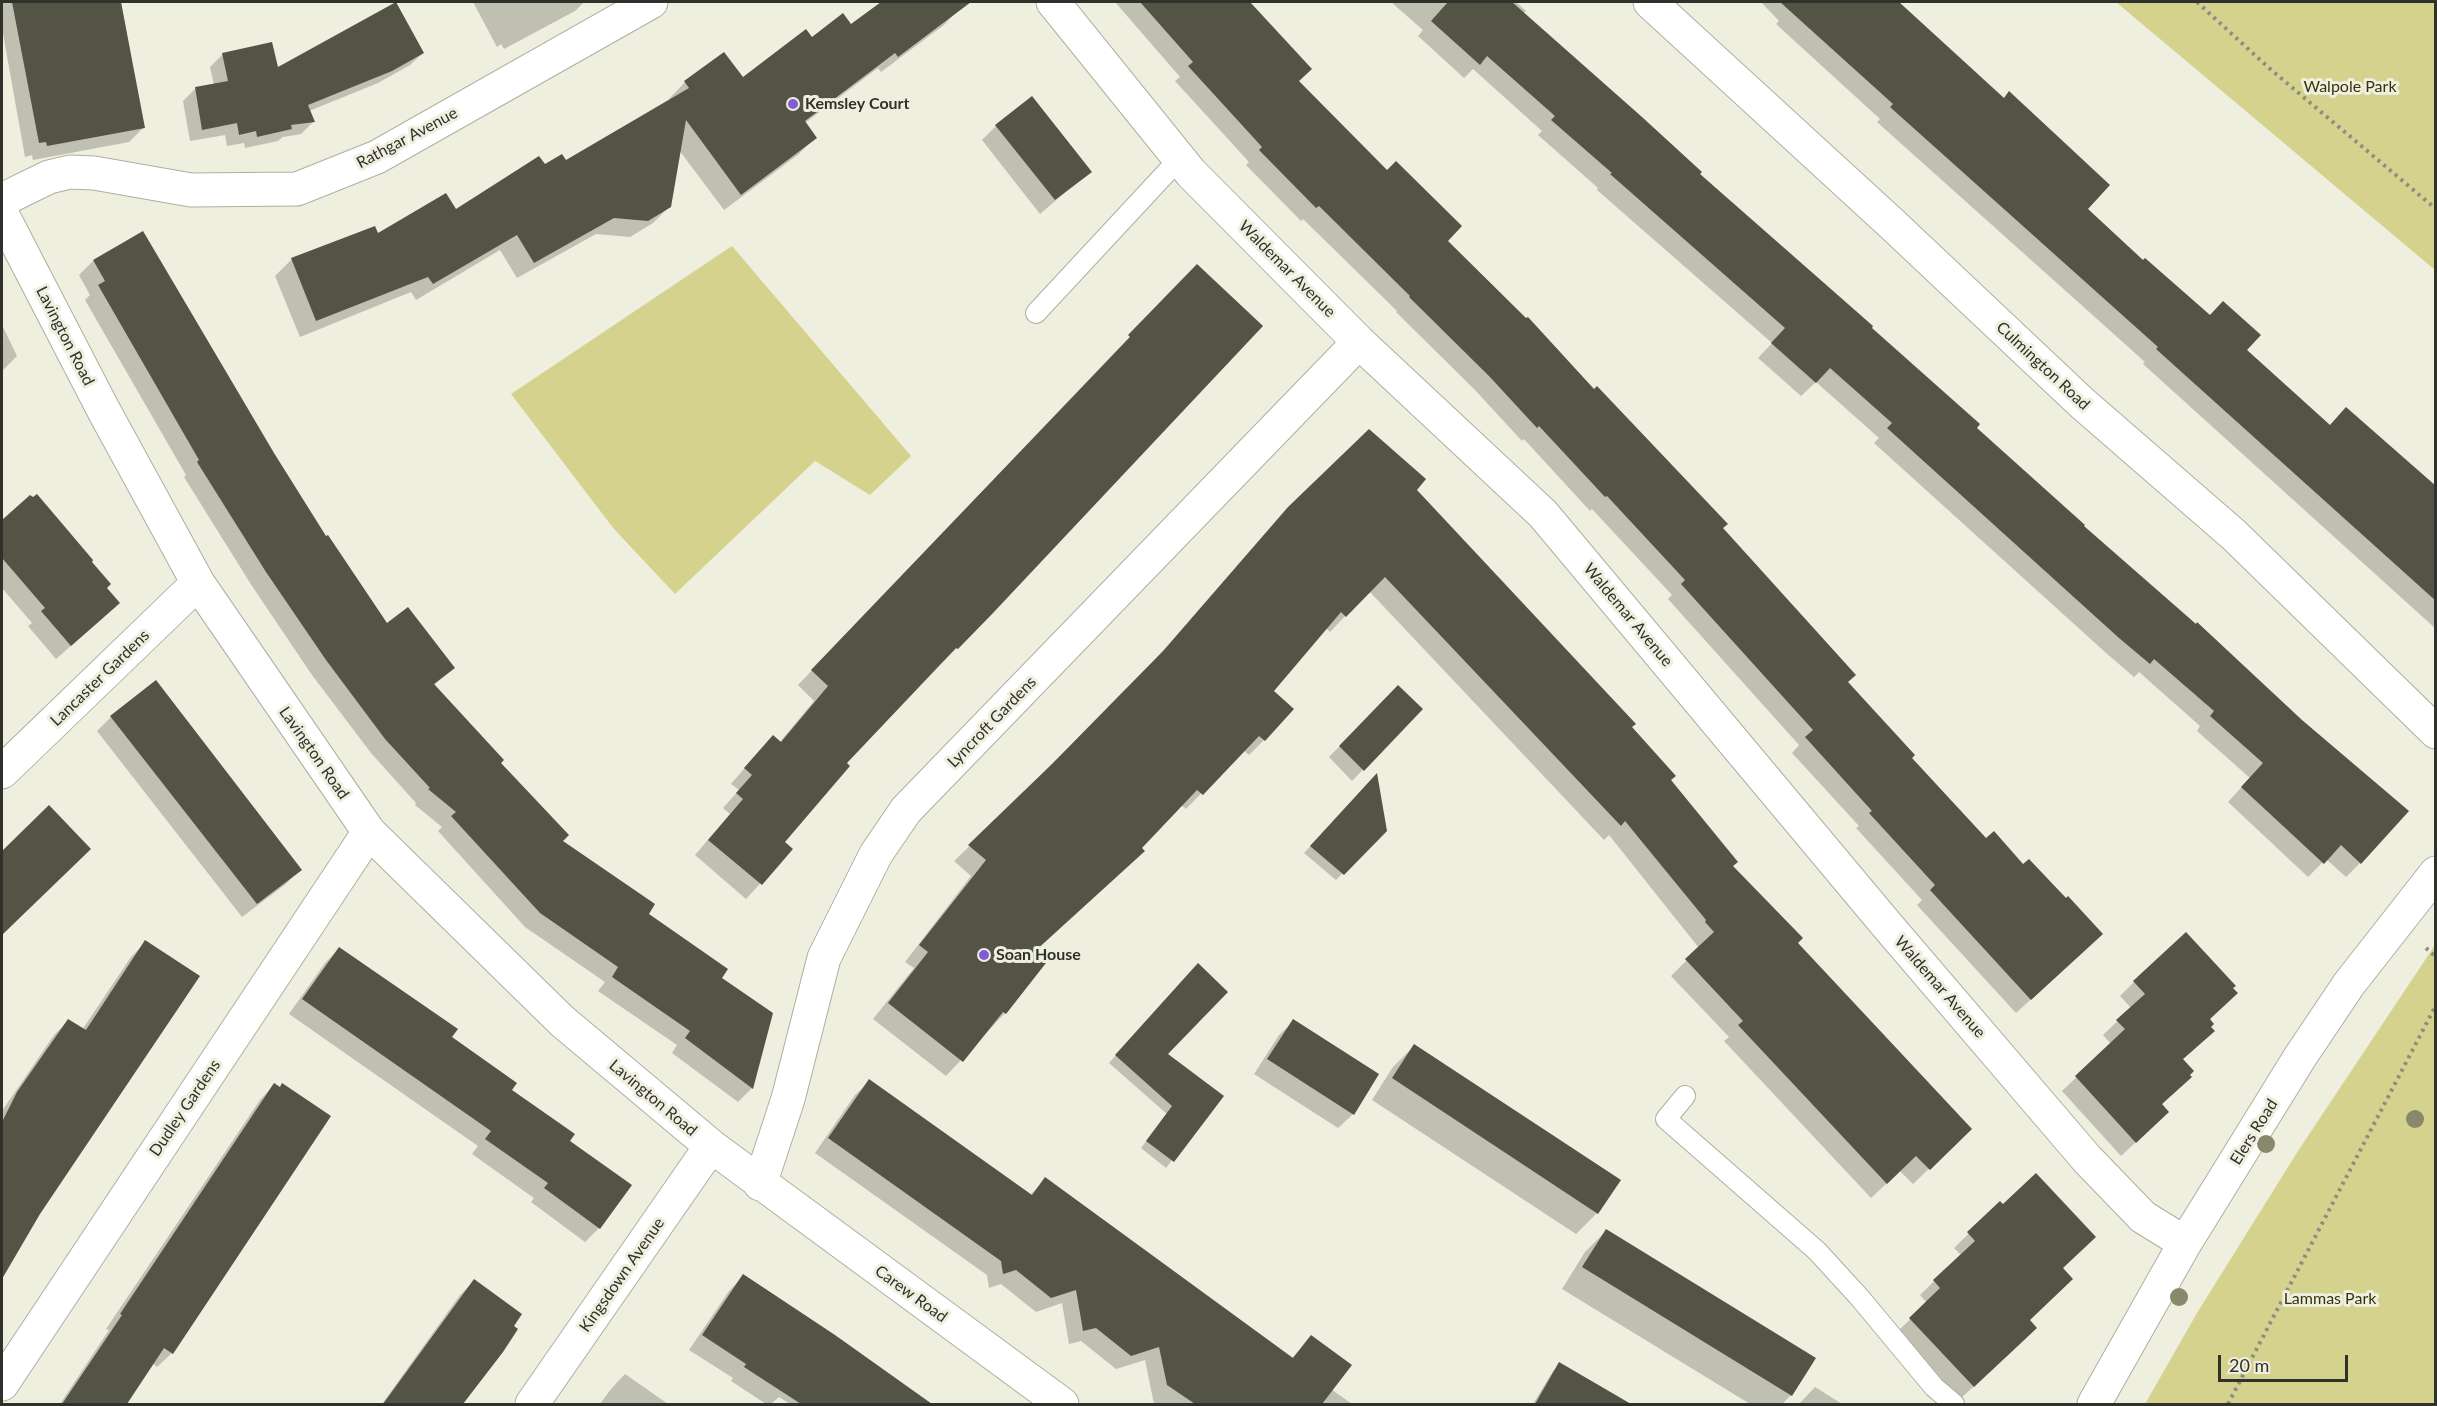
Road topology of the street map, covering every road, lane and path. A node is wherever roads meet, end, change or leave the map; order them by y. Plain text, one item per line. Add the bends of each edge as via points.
1 (651, 2) edge
2 (1053, 2) edge
3 (1650, 2) edge
4 (2197, 2) edge
5 (1180, 158) junction
6 (2, 200) edge
7 (2436, 209) edge
8 (2, 214) edge
9 (1036, 313) dead end
10 (1359, 342) junction
11 (198, 584) junction
12 (2436, 732) edge
13 (2, 772) edge
14 (369, 832) junction
15 (2436, 873) edge
16 (2426, 948) dead end
17 (2436, 957) edge
18 (2436, 1005) edge
19 (1685, 1096) dead end
20 (711, 1146) junction
21 (760, 1184) junction
22 (2185, 1243) junction
23 (2, 1383) edge
24 (1024, 1393) edge
25 (532, 1404) edge
26 (1062, 1404) edge
27 (1954, 1404) edge
28 (2094, 1404) edge
29 (2228, 1404) edge

1 - 6 street, Rathgar Avenue via 377,157 297,189 191,190 70,172 49,177
2 - 5 street, Waldemar Avenue
3 - 12 street, Culmington Road via 2082,403 2234,535
4 - 7 path
5 - 9 lane
5 - 10 street, Waldemar Avenue
8 - 11 street, Lavington Road
10 - 21 street, Lyncroft Gardens via 906,810 876,854 824,958 788,1099
10 - 22 street, Waldemar Avenue via 1543,514 2087,1159 2143,1217
11 - 13 street, Lancaster Gardens
11 - 14 street, Lavington Road
14 - 20 street, Lavington Road via 561,1021
14 - 23 street, Dudley Gardens
15 - 22 street, Elers Road via 2342,993
16 - 17 path
18 - 29 path
19 - 27 lane via 1666,1119 1817,1251 1934,1387
20 - 21 street, Lavington Road
20 - 25 street, Kingsdown Avenue
21 - 24 street, Carew Road
22 - 28 street, Elers Road
24 - 26 street, Carew Road

